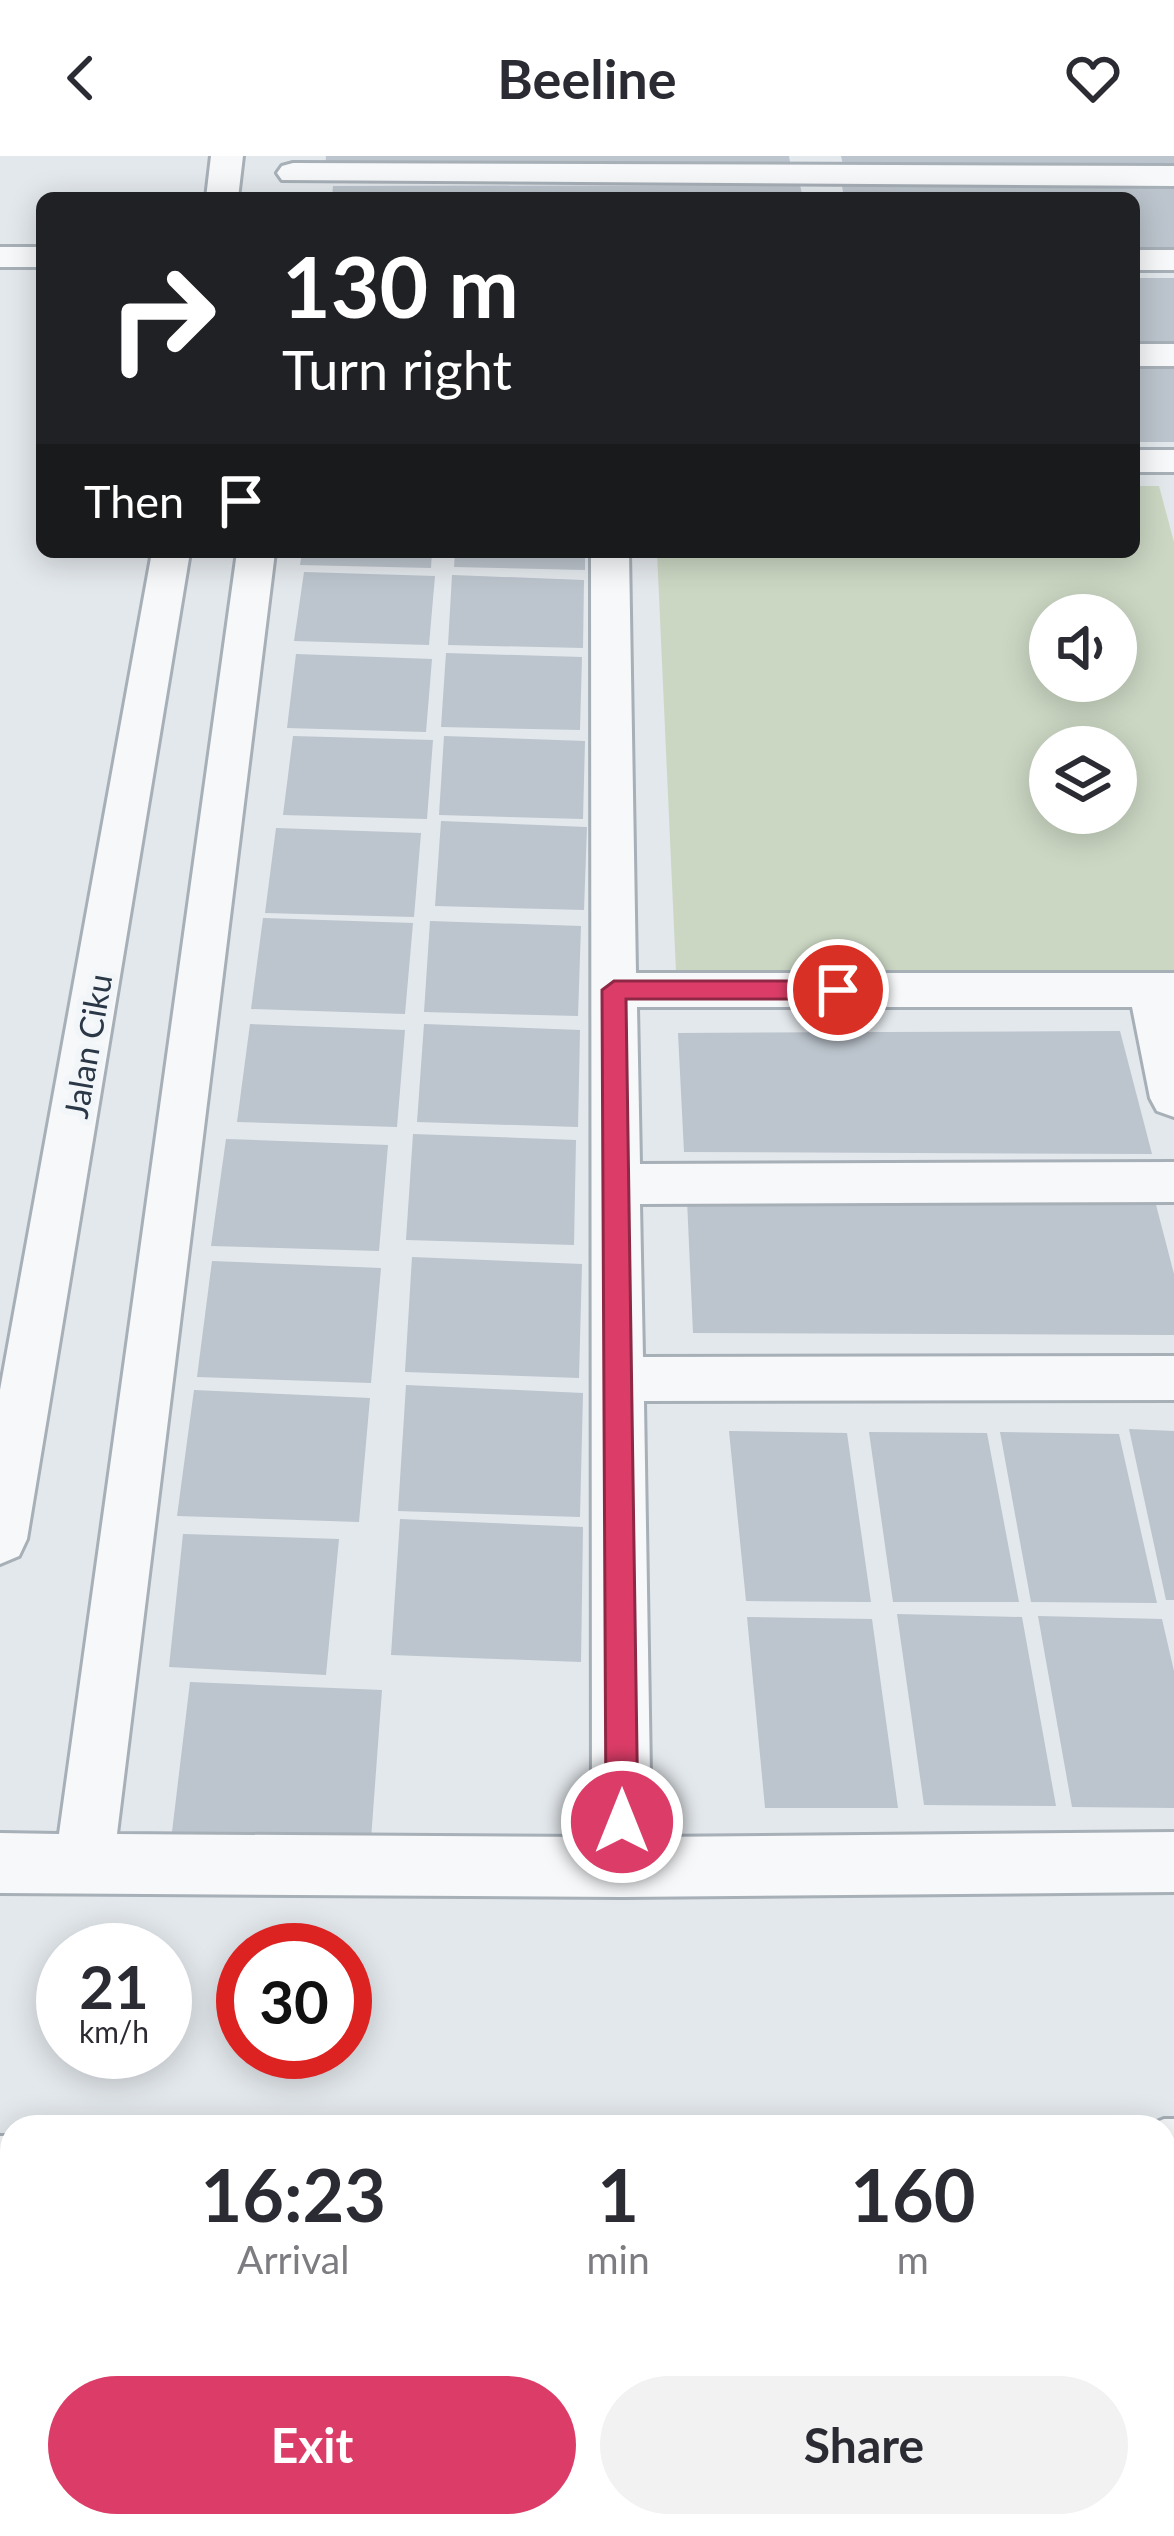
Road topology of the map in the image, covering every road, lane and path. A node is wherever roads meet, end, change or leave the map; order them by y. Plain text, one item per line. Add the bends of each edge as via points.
1 (226, 156) edge
2 (294, 176) edge
3 (1174, 176) edge
4 (816, 177) edge
5 (223, 192) edge
6 (0, 257) edge
7 (36, 257) edge
8 (1140, 260) edge
9 (1174, 260) edge
10 (1140, 355) edge
11 (1174, 355) edge
12 (1140, 461) edge
13 (1174, 461) edge
14 (170, 558) edge
15 (255, 558) edge
16 (610, 558) edge
17 (614, 990) junction
18 (1162, 990) edge
19 (1174, 1098) edge
20 (1174, 1182) edge
21 (616, 1184) junction
22 (1174, 1378) edge
23 (618, 1379) junction
24 (15, 1387) edge
25 (0, 1539) edge
26 (1174, 1862) edge
27 (0, 1863) edge
28 (84, 1865) junction
29 (622, 1867) junction

1 - 5 street
2 - 4 street
3 - 4 street
6 - 7 street
8 - 9 street
10 - 11 street
12 - 13 street
14 - 24 street, Jalan Ciku
15 - 28 street
16 - 17 street
17 - 18 street
17 - 21 street
18 - 19 street
20 - 21 street
21 - 23 street
22 - 23 street
23 - 29 street
24 - 25 street, Jalan Ciku
26 - 29 street
27 - 28 street
28 - 29 street

